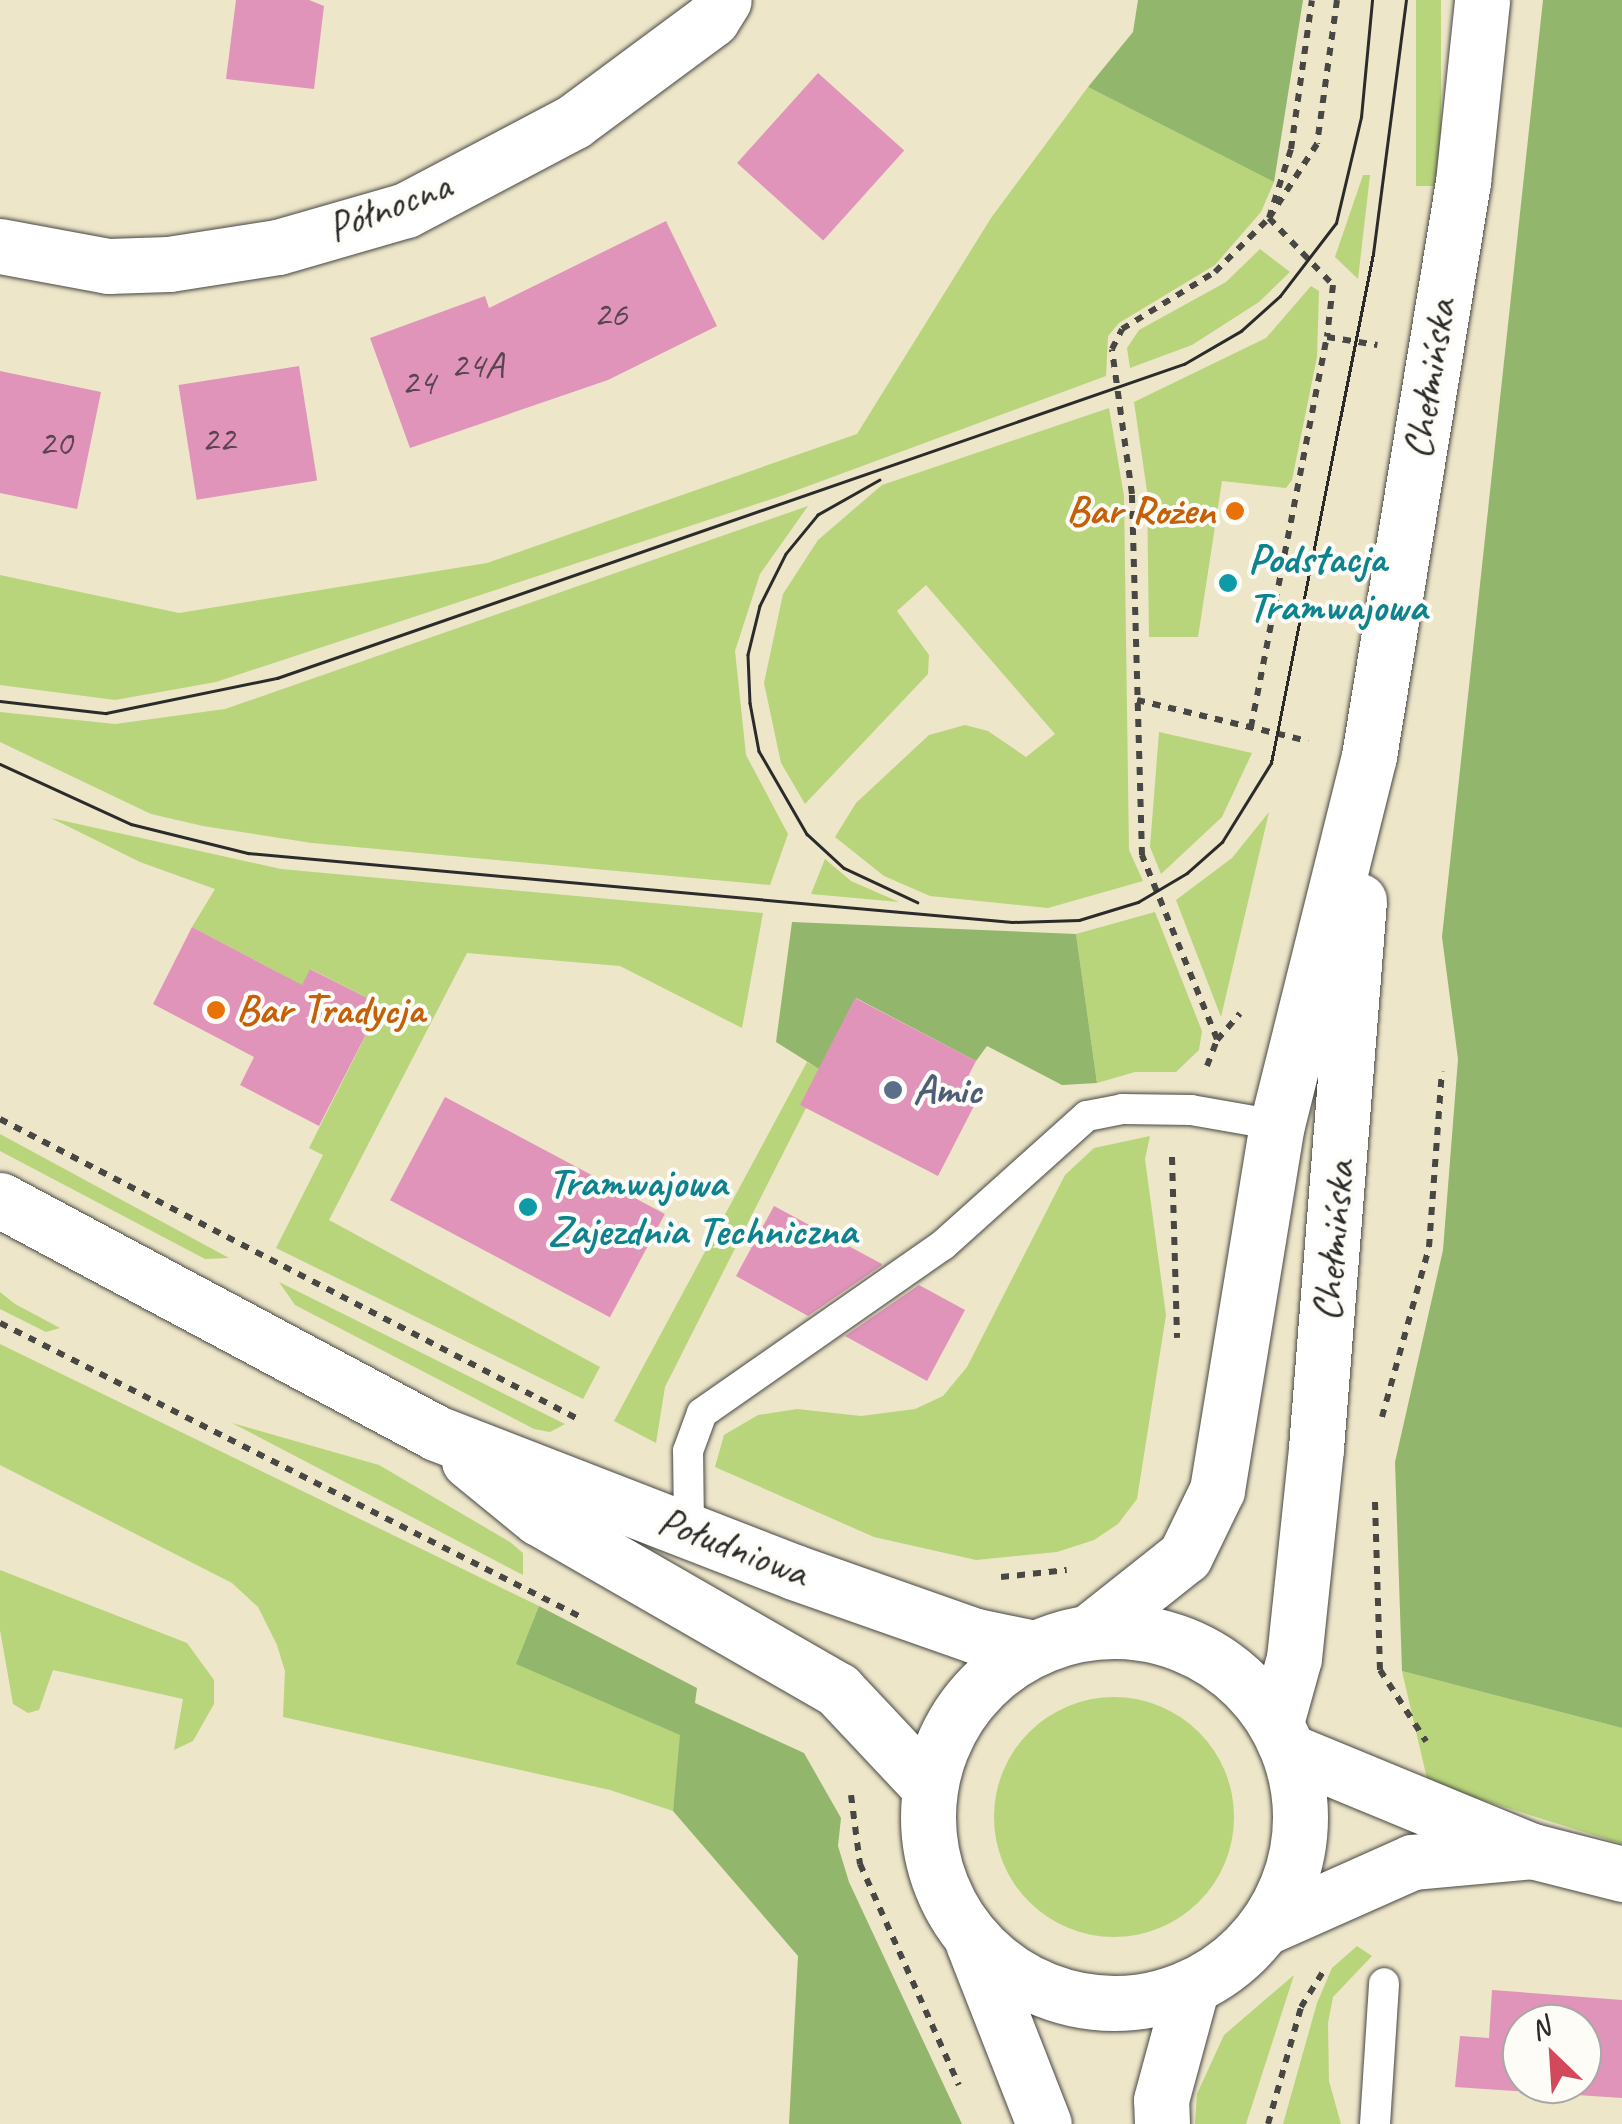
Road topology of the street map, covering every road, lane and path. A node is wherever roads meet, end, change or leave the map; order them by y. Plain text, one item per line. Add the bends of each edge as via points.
1 (724, 0) edge
2 (1312, 0) edge
3 (1337, 0) edge
4 (1482, 0) edge
5 (1269, 218) junction
6 (0, 246) edge
7 (1327, 337) junction
8 (1378, 360) dead end
9 (1137, 700) junction
10 (1312, 722) dead end
11 (1250, 727) junction
12 (1308, 741) junction
13 (1369, 756) junction
14 (1304, 760) dead end
15 (1244, 1007) dead end
16 (1217, 1040) junction
17 (1442, 1070) dead end
18 (1191, 1110) junction
19 (0, 1119) edge
20 (1277, 1125) junction
21 (0, 1200) edge
22 (0, 1322) edge
23 (1176, 1352) dead end
24 (584, 1423) dead end
25 (436, 1434) junction
26 (1316, 1448) junction
27 (1374, 1486) dead end
28 (689, 1528) junction
29 (1077, 1566) dead end
30 (990, 1577) dead end
31 (588, 1620) dead end
32 (1089, 1632) junction
33 (1034, 1648) junction
34 (1282, 1737) junction
35 (1432, 1750) dead end
36 (845, 1784) dead end
37 (930, 1788) junction
38 (1532, 1850) junction
39 (1622, 1874) edge
40 (1264, 1928) junction
41 (970, 1936) junction
42 (1384, 1983) dead end
43 (1192, 1986) junction
44 (1301, 2008) dead end
45 (961, 2089) dead end
46 (1044, 2124) edge
47 (1162, 2124) edge
48 (1268, 2124) edge
49 (1375, 2124) edge

1 - 6 main road, Północna via 712,19 574,122 406,210 278,246 169,264 108,266
2 - 5 path via 1292,149
3 - 5 path via 1317,144
4 - 13 main road, Chełmińska via 1462,182
5 - 7 path via 1332,285
5 - 9 path via 1215,272 1122,328 1112,349 1132,494
7 - 8 path via 1381,346
7 - 11 path
9 - 11 path
9 - 16 path via 1142,855
10 - 12 path
11 - 12 path
12 - 14 path
13 - 20 main road, Chełmińska
13 - 26 main road, Chełmińska
15 - 16 path
16 - 18 path
17 - 26 path via 1429,1247 1373,1449
18 - 20 lane
18 - 23 path via 1168,1166 1180,1297
18 - 28 lane via 1087,1116 942,1245 702,1413 688,1451
19 - 24 path
20 - 32 main road, Chełmińska via 1217,1490 1184,1556
21 - 25 main road, Południowa
22 - 31 path
25 - 28 main road, Południowa
25 - 37 main road, Południowa via 539,1518 838,1690
26 - 34 main road, Chełmińska
27 - 35 path via 1380,1670
28 - 33 main road, Południowa via 958,1629
29 - 30 path via 1042,1577
32 - 33 main road
32 - 34 main road via 1176,1640 1250,1688
33 - 37 main road via 996,1673 965,1706 942,1745
34 - 38 main road
34 - 40 main road via 1300,1796 1300,1842 1287,1888
36 - 45 path via 854,1799 860,1864
37 - 41 main road via 929,1841 943,1891
38 - 39 main road
38 - 40 main road via 1412,1862
40 - 43 main road via 1232,1962
41 - 43 main road via 1010,1972 1072,1998 1113,2004
41 - 46 main road
42 - 49 lane
43 - 47 main road via 1161,2100
44 - 48 path

